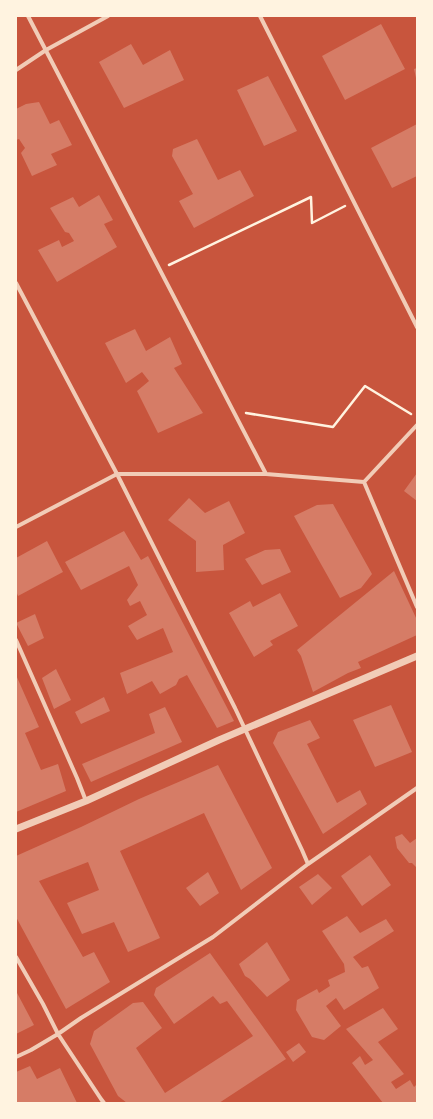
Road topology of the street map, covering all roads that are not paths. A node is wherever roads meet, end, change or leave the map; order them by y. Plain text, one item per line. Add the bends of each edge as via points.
1 (28, 16) edge
2 (108, 16) edge
3 (260, 16) edge
4 (46, 50) junction
5 (16, 70) edge
6 (16, 283) edge
7 (417, 327) edge
8 (417, 425) edge
9 (117, 474) junction
10 (266, 474) junction
11 (364, 482) junction
12 (16, 527) edge
13 (417, 607) edge
14 (16, 640) edge
15 (417, 656) edge
16 (245, 728) junction
17 (417, 788) edge
18 (86, 801) junction
19 (16, 829) edge
20 (308, 864) junction
21 (16, 957) edge
22 (58, 1034) junction
23 (16, 1057) edge
24 (102, 1102) edge

1 - 4 street
2 - 4 street
3 - 7 street
4 - 5 street
4 - 10 street
6 - 9 street
8 - 11 street
9 - 10 street
9 - 12 street
9 - 16 street
10 - 11 street
11 - 13 street
14 - 18 street
15 - 16 street
16 - 18 street
16 - 20 street
17 - 20 street
18 - 19 street
20 - 22 street via 213,937
21 - 22 street
22 - 23 street
22 - 24 street

